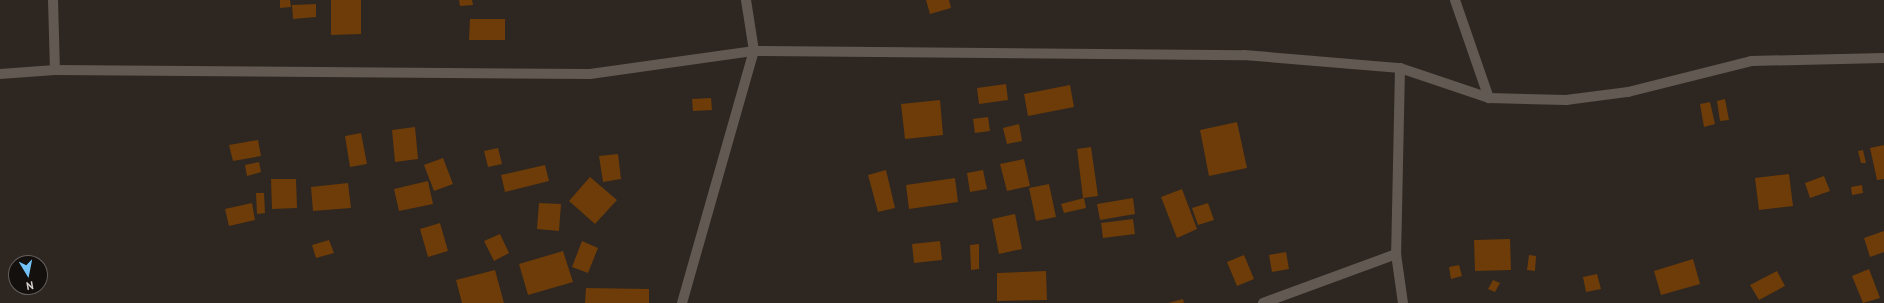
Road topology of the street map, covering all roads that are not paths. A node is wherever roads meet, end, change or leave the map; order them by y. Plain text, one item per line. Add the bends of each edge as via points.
1 (53, 0) edge
2 (746, 0) edge
3 (1455, 0) edge
4 (754, 51) junction
5 (1884, 58) edge
6 (1400, 68) junction
7 (55, 70) junction
8 (0, 74) edge
9 (1489, 98) junction
10 (1396, 254) junction
11 (682, 303) edge
12 (1263, 303) edge
13 (1403, 303) edge

1 - 7 street
2 - 4 street
3 - 9 street
4 - 6 street via 1244,55
4 - 7 street via 590,74
4 - 11 street
5 - 9 street via 1751,61 1628,92 1566,100
6 - 9 street
6 - 10 street
7 - 8 street
10 - 12 street
10 - 13 street

